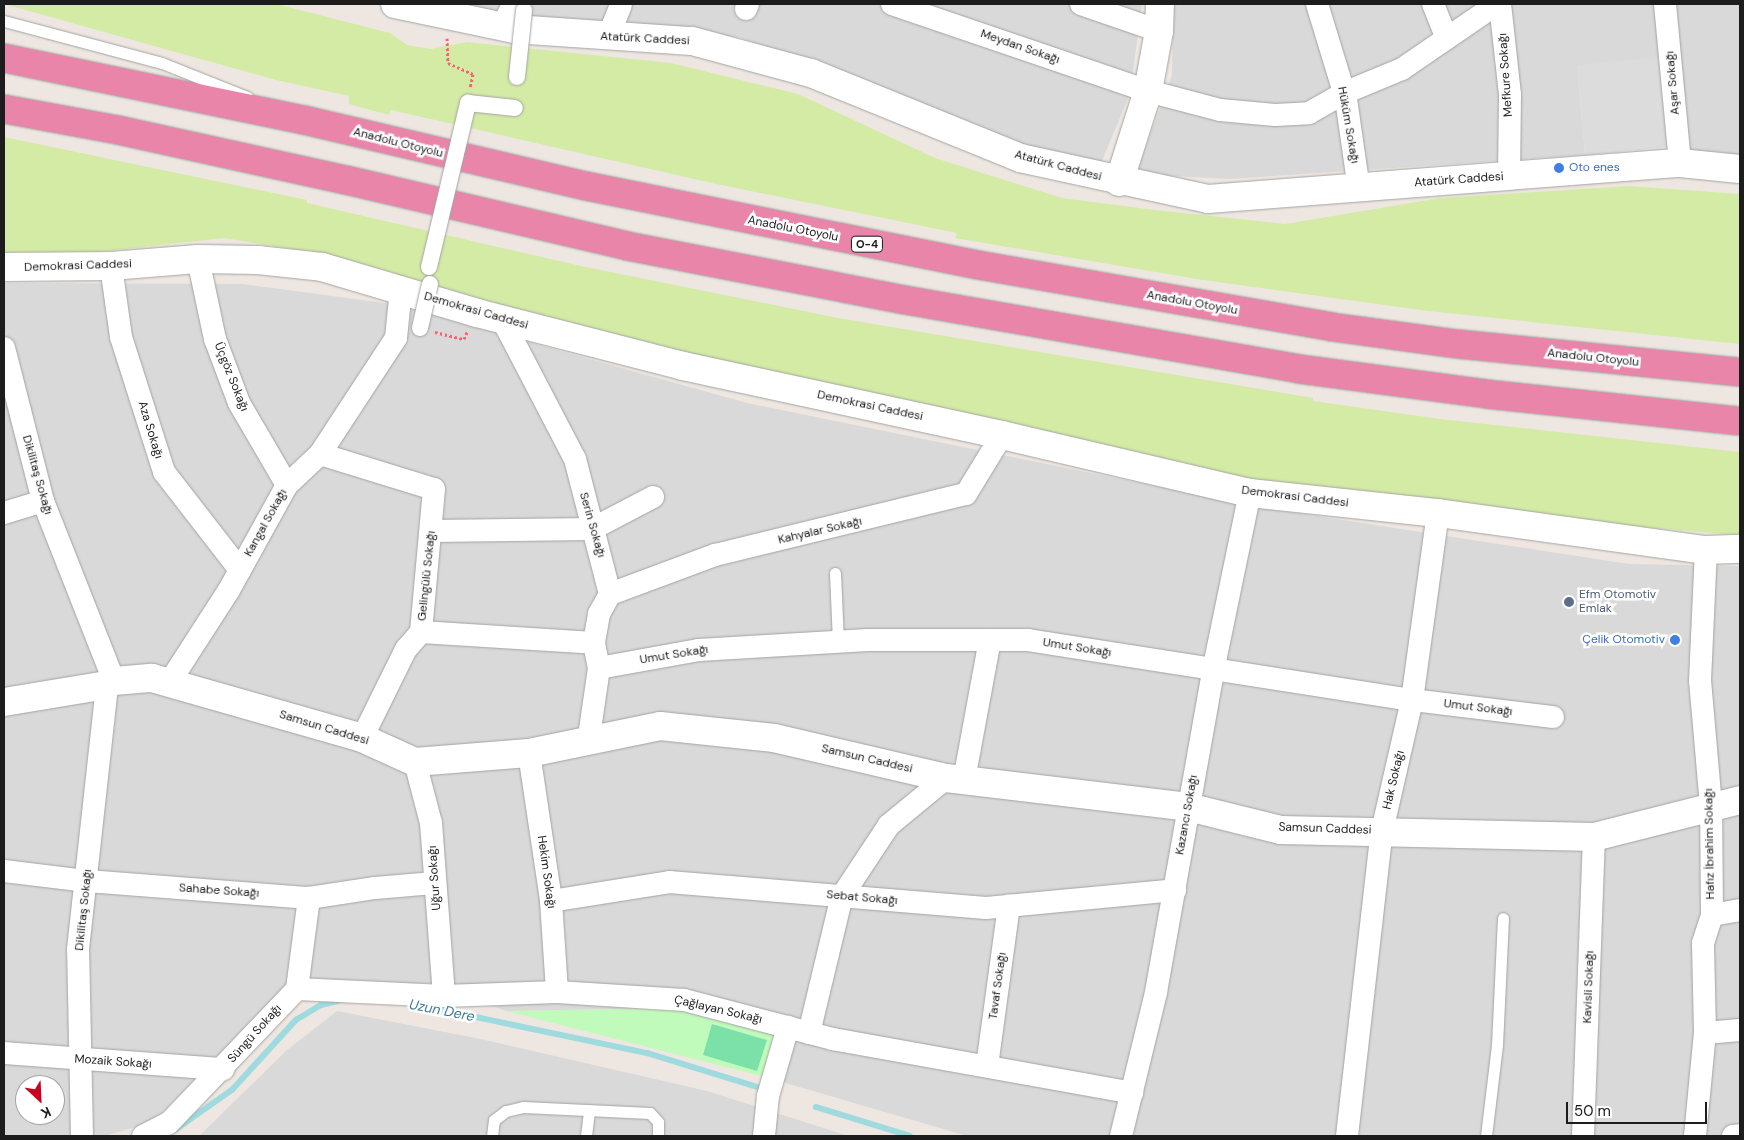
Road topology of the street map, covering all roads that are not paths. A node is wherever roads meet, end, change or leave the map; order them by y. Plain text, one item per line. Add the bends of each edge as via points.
1 (395, 4) edge
2 (620, 4) edge
3 (892, 4) edge
4 (1081, 4) edge
5 (1160, 4) edge
6 (1317, 4) edge
7 (1433, 4) edge
8 (1498, 4) edge
9 (1665, 4) edge
10 (447, 9) edge
11 (513, 13) edge
12 (4, 21) edge
13 (1159, 31) junction
14 (608, 36) junction
15 (1447, 38) junction
16 (4, 58) edge
17 (517, 77) dead end
18 (1148, 91) junction
19 (1344, 93) junction
20 (515, 108) dead end
21 (4, 109) edge
22 (304, 120) junction
23 (1680, 163) junction
24 (1740, 169) edge
25 (1508, 177) junction
26 (1119, 182) junction
27 (1359, 189) junction
28 (198, 259) junction
29 (111, 266) junction
30 (4, 267) edge
31 (428, 267) dead end
32 (430, 284) dead end
33 (401, 289) junction
34 (502, 319) junction
35 (420, 328) road end
36 (4, 348) edge
37 (1740, 372) edge
38 (1740, 420) edge
39 (1002, 435) junction
40 (320, 454) junction
41 (287, 485) junction
42 (1250, 493) junction
43 (653, 497) dead end
44 (43, 501) junction
45 (4, 513) edge
46 (1438, 513) junction
47 (592, 529) junction
48 (432, 531) junction
49 (1740, 549) edge
50 (1706, 550) junction
51 (240, 570) junction
52 (835, 573) dead end
53 (610, 594) junction
54 (421, 632) junction
55 (990, 640) junction
56 (838, 642) junction
57 (594, 643) junction
58 (599, 668) junction
59 (1213, 671) junction
60 (110, 683) junction
61 (168, 683) junction
62 (1412, 700) junction
63 (4, 702) edge
64 (1553, 717) dead end
65 (362, 738) junction
66 (588, 743) junction
67 (529, 753) junction
68 (415, 762) junction
69 (955, 779) junction
70 (1740, 800) edge
71 (1711, 806) junction
72 (1188, 807) junction
73 (1382, 831) junction
74 (1594, 838) junction
75 (4, 871) edge
76 (87, 881) junction
77 (434, 883) junction
78 (1175, 890) junction
79 (842, 896) junction
80 (309, 898) junction
81 (551, 901) junction
82 (1009, 906) junction
83 (1740, 910) edge
84 (1712, 915) junction
85 (1503, 918) dead end
86 (297, 989) junction
87 (557, 992) junction
88 (444, 996) junction
89 (799, 1030) junction
90 (1740, 1030) edge
91 (1705, 1033) junction
92 (4, 1053) edge
93 (80, 1060) junction
94 (986, 1066) junction
95 (223, 1069) junction
96 (1132, 1093) junction
97 (589, 1110) junction
98 (1740, 1135) edge
99 (82, 1136) edge
100 (143, 1136) edge
101 (492, 1136) edge
102 (586, 1136) edge
103 (658, 1136) edge
104 (764, 1136) edge
105 (1121, 1136) edge
106 (1347, 1136) edge
107 (1486, 1136) edge
108 (1583, 1136) edge
109 (1695, 1136) edge
110 (1733, 1136) edge

1 - 10 street, Atatürk Caddesi
2 - 14 street
3 - 18 street, Meydan Sokağı
4 - 13 street
5 - 13 street
6 - 19 street, Hüküm Sokağı
7 - 15 street
8 - 15 street, Meydan Sokağı
8 - 25 street, Mefkure Sokağı via 1510,95
9 - 23 street, Aşar Sokağı
10 - 11 street, Atatürk Caddesi
11 - 14 street, Atatürk Caddesi
11 - 17 street, bridge
12 - 22 lane via 162,63
13 - 18 street
14 - 26 street, Atatürk Caddesi via 692,41 811,72 1020,158
15 - 19 street, Meydan Sokağı via 1402,69
16 - 22 highway, Anadolu Otoyolu / O-4
18 - 19 street, Meydan Sokağı via 1220,110 1275,115 1309,113
18 - 26 street
19 - 27 street, Hüküm Sokağı
20 - 31 street, bridge via 468,104
21 - 38 highway via 118,130 346,180 627,246 905,300 1299,370 1496,396
22 - 37 highway, Anadolu Otoyolu / O-4 via 413,148 739,219 1161,298 1458,344
23 - 24 street, Atatürk Caddesi
23 - 25 street, Atatürk Caddesi
25 - 27 street, Atatürk Caddesi
26 - 27 street, Atatürk Caddesi via 1208,199
28 - 29 street, Demokrasi Caddesi
28 - 33 street, Demokrasi Caddesi via 258,260 322,267
28 - 41 street, Üçgöz Sokağı via 215,339 239,403
29 - 30 street, Demokrasi Caddesi
29 - 51 street, Aza Sokağı via 121,337 164,472
32 - 35 street, bridge
33 - 34 street, Demokrasi Caddesi
33 - 40 street, Kangal Sokağı via 396,338
34 - 39 street, Demokrasi Caddesi via 683,366
34 - 47 street, Serin Sokağı via 575,460
36 - 44 street, Dikilitaş Sokağı
39 - 42 street, Demokrasi Caddesi
39 - 53 street, Kahyalar Sokağı via 966,494 715,556
40 - 41 street, Kangal Sokağı
40 - 48 street, Gelingülü Sokağı via 434,489
41 - 51 street, Kangal Sokağı
42 - 46 street, Demokrasi Caddesi
42 - 59 street, Kazancı Sokağı
43 - 47 street
44 - 45 street
44 - 60 street, Dikilitaş Sokağı
46 - 50 street, Demokrasi Caddesi
46 - 62 street, Hak Sokağı
47 - 48 street
47 - 53 street, Serin Sokağı
48 - 54 street, Gelingülü Sokağı
49 - 50 street, Demokrasi Caddesi
50 - 71 street, Hafız İbrahim Sokağı via 1700,681
51 - 61 street, Kangal Sokağı
52 - 56 lane
53 - 57 street via 599,614
54 - 57 street
54 - 65 street, Gelingülü Sokağı via 406,649
55 - 56 street, Umut Sokağı
55 - 59 street, Umut Sokağı via 1028,640
55 - 69 street
56 - 58 street, Umut Sokağı via 699,650
57 - 58 street
58 - 66 street
59 - 62 street, Umut Sokağı
59 - 72 street, Kazancı Sokağı
60 - 61 street, Samsun Caddesi via 152,678
60 - 63 street, Samsun Caddesi
60 - 76 street, Dikilitaş Sokağı
61 - 65 street, Samsun Caddesi
62 - 64 street, Umut Sokağı
62 - 73 street, Hak Sokağı
65 - 68 street, Samsun Caddesi
66 - 67 street, Samsun Caddesi
66 - 69 street, Samsun Caddesi via 660,726 774,738
67 - 68 street, Samsun Caddesi
67 - 81 street, Hekim Sokağı
68 - 77 street, Uğur Sokağı via 431,822
69 - 72 street, Samsun Caddesi
69 - 79 street via 889,825
70 - 71 street, Samsun Caddesi
71 - 74 street, Samsun Caddesi
71 - 84 street, Hafız İbrahim Sokağı
72 - 73 street, Samsun Caddesi via 1281,830
72 - 78 street, Kazancı Sokağı
73 - 74 street, Samsun Caddesi
73 - 106 street, Hak Sokağı
74 - 108 street, Kavisli Sokağı
75 - 76 street, Sahabe Sokağı
76 - 80 street, Sahabe Sokağı
76 - 93 street, Dikilitaş Sokağı via 78,948
77 - 80 street, Sahabe Sokağı
77 - 88 street, Uğur Sokağı
78 - 82 street, Sebat Sokağı
78 - 96 street, Kazancı Sokağı
79 - 81 street, Sebat Sokağı via 669,882
79 - 82 street, Sebat Sokağı via 986,908
79 - 89 street
80 - 86 street
81 - 87 street, Hekim Sokağı
82 - 94 street, Tavaf Sokağı
83 - 84 street
84 - 91 street, Hafız İbrahim Sokağı via 1703,944
85 - 107 lane via 1497,1045
86 - 88 street, Çağlayan Sokağı
86 - 95 street, Süngü Sokağı
87 - 88 street, Çağlayan Sokağı
87 - 89 street, Çağlayan Sokağı via 684,1000
89 - 94 street, Çağlayan Sokağı
89 - 104 street via 768,1096
90 - 91 street
91 - 109 street, Hafız İbrahim Sokağı
92 - 93 street, Mozaik Sokağı
93 - 95 street, Mozaik Sokağı
93 - 99 street, Dikilitaş Sokağı
94 - 96 street, Çağlayan Sokağı
95 - 100 street, Süngü Sokağı via 169,1123
96 - 105 street, Kazancı Sokağı
97 - 101 lane via 514,1108 494,1120
97 - 102 lane
97 - 103 lane via 650,1113 658,1122
98 - 110 street

